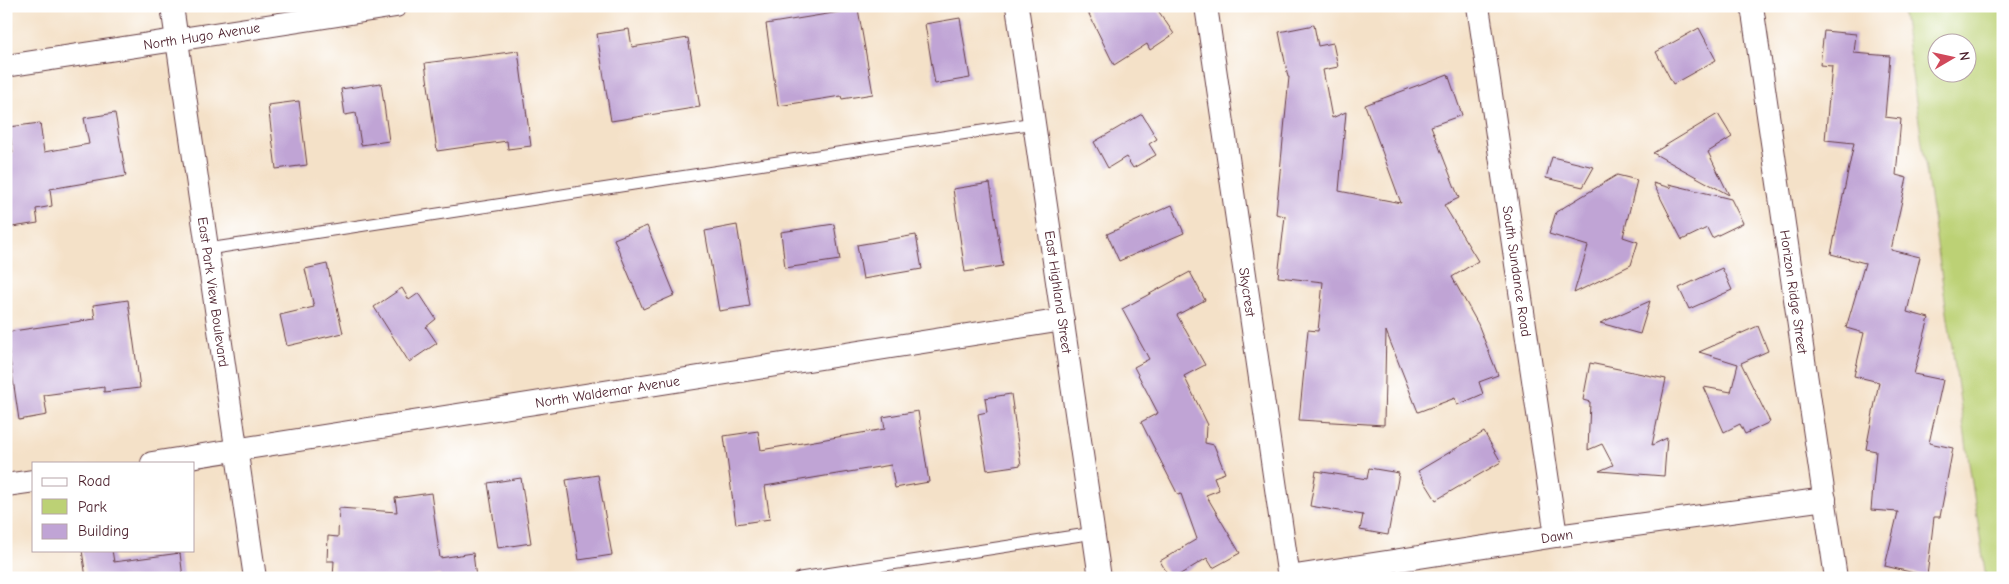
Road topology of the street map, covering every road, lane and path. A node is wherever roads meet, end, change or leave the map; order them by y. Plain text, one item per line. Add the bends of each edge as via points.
1 (172, 6) edge
2 (396, 6) edge
3 (1017, 6) edge
4 (1206, 6) edge
5 (1478, 6) edge
6 (1752, 6) edge
7 (177, 40) junction
8 (6, 66) edge
9 (1034, 123) junction
10 (208, 249) junction
11 (1063, 320) junction
12 (236, 450) junction
13 (158, 462) edge
14 (32, 481) edge
15 (6, 485) edge
16 (1825, 499) junction
17 (1094, 533) junction
18 (1556, 536) junction
19 (255, 578) edge
20 (800, 578) edge
21 (1100, 578) edge
22 (1289, 578) edge
23 (1836, 578) edge

1 - 7 street, East Park View Boulevard
2 - 7 street, North Hugo Avenue
3 - 9 street, East Highland Street
4 - 22 street, Skycrest
5 - 18 street, South Sundance Road
6 - 16 street, Horizon Ridge Street
7 - 8 street, North Hugo Avenue
7 - 10 street, East Park View Boulevard
9 - 10 lane
9 - 11 street, East Highland Street
10 - 12 street, East Park View Boulevard
11 - 12 street, North Waldemar Avenue
11 - 17 street, East Highland Street
12 - 13 street, North Waldemar Avenue
12 - 19 street, East Park View Boulevard
14 - 15 street
16 - 18 street, Dawn
16 - 23 street, Horizon Ridge Street
17 - 20 lane
17 - 21 street, East Highland Street
18 - 22 street, Dawn

